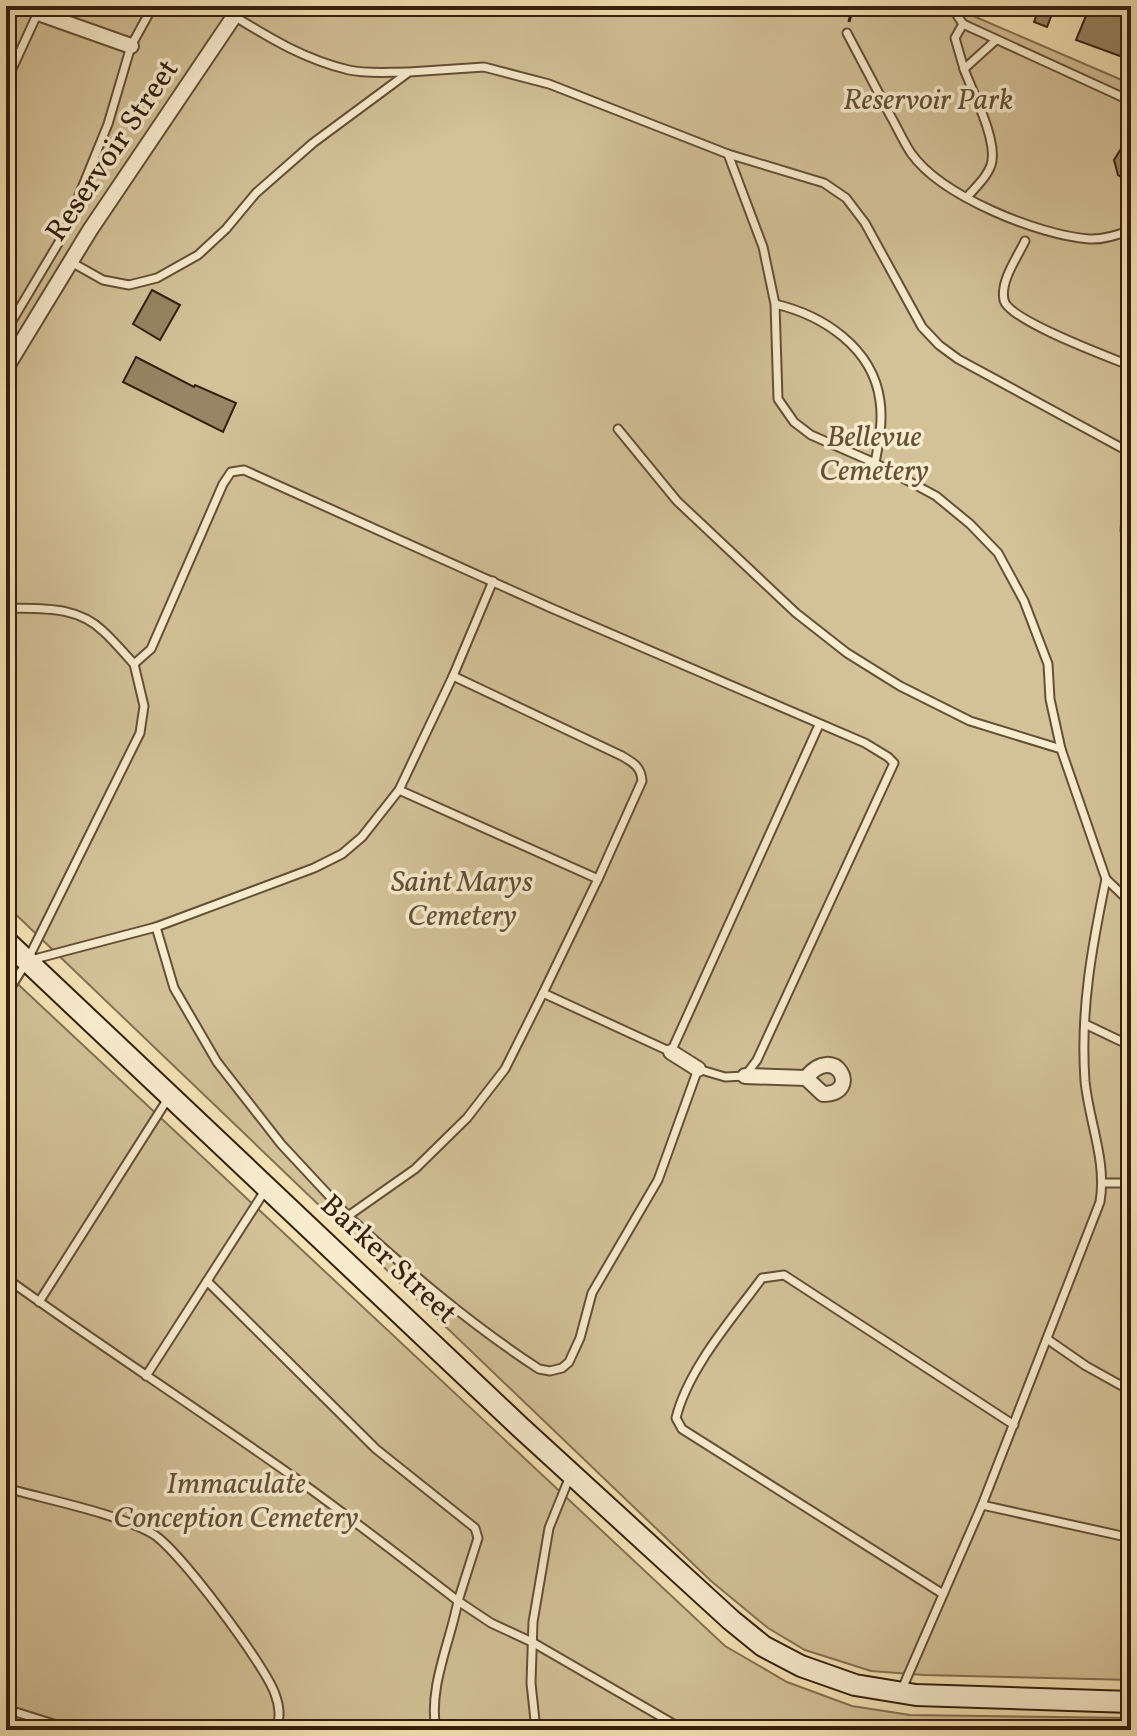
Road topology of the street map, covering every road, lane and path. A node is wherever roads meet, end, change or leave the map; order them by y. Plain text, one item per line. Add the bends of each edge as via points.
1 (153, 6) edge
2 (951, 6) edge
3 (40, 9) edge
4 (238, 11) edge
5 (963, 24) junction
6 (847, 33) dead end
7 (996, 40) junction
8 (131, 46) junction
9 (964, 69) junction
10 (409, 72) junction
11 (6, 82) edge
12 (1131, 101) edge
13 (728, 154) junction
14 (6, 169) edge
15 (967, 197) junction
16 (6, 230) edge
17 (1131, 230) edge
18 (1025, 241) dead end
19 (71, 262) junction
20 (775, 304) junction
21 (6, 331) edge
22 (1131, 366) edge
23 (6, 368) edge
24 (618, 429) dead end
25 (1131, 453) edge
26 (875, 463) junction
27 (1131, 558) edge
28 (493, 581) junction
29 (6, 608) edge
30 (134, 664) junction
31 (453, 676) junction
32 (819, 725) junction
33 (1061, 749) junction
34 (399, 790) junction
35 (598, 879) junction
36 (1106, 879) junction
37 (1131, 903) edge
38 (156, 927) junction
39 (6, 941) edge
40 (27, 961) junction
41 (543, 993) junction
42 (6, 995) edge
43 (1085, 1024) junction
44 (1131, 1046) edge
45 (671, 1052) junction
46 (698, 1069) junction
47 (745, 1076) junction
48 (806, 1078) dead end
49 (170, 1095) junction
50 (1103, 1183) junction
51 (1131, 1183) edge
52 (267, 1187) junction
53 (348, 1216) junction
54 (6, 1278) edge
55 (207, 1281) junction
56 (39, 1302) junction
57 (1047, 1339) junction
58 (146, 1376) junction
59 (1131, 1391) edge
60 (1014, 1425) junction
61 (571, 1474) junction
62 (6, 1488) edge
63 (982, 1505) junction
64 (1131, 1538) edge
65 (943, 1594) junction
66 (458, 1601) junction
67 (532, 1642) junction
68 (900, 1693) junction
69 (1131, 1702) edge
70 (6, 1709) edge
71 (59, 1728) edge
72 (75, 1730) edge
73 (277, 1730) edge
74 (436, 1730) edge
75 (536, 1730) edge
76 (684, 1730) edge

1 - 8 lane
2 - 5 lane
3 - 8 street
3 - 11 lane
4 - 10 lane via 278,44 310,58 352,71
4 - 19 street, Reservoir Street
5 - 7 lane
5 - 9 lane via 955,38
6 - 15 lane via 911,154
7 - 9 lane
7 - 12 lane
8 - 21 lane via 108,124 62,237
9 - 15 lane via 992,145 992,163
10 - 13 lane via 484,67 536,81
10 - 19 lane via 313,143 198,255 157,278 129,285 103,280
13 - 20 lane via 763,247
13 - 25 lane via 824,183 846,198 922,327 939,345
14 - 16 lane
15 - 17 lane via 1015,220 1091,240
18 - 22 lane via 1006,282 1009,310
19 - 23 street, Reservoir Street
20 - 26 lane via 778,399 811,435
20 - 26 lane via 802,311 832,328 851,342 872,375 882,425
24 - 33 lane via 677,501 796,613 847,653 970,721
25 - 27 lane via 1125,530
26 - 33 lane via 936,496 998,553 1048,664
28 - 30 lane via 244,470 231,472 151,649
28 - 31 lane
28 - 32 lane
29 - 30 lane via 66,610 85,617
30 - 40 lane via 144,706 140,733
31 - 34 lane
31 - 35 lane via 622,756 641,771 642,781
32 - 45 lane
32 - 47 lane via 865,743 894,763
33 - 36 lane
34 - 35 lane
34 - 38 lane via 342,854
35 - 41 lane
36 - 37 lane
36 - 43 lane via 1091,952
38 - 40 lane
38 - 53 lane via 174,988 217,1062 281,1144
39 - 40 main road, Barker Street
40 - 42 lane
40 - 49 main road, Barker Street
41 - 45 lane
41 - 53 lane via 505,1069 467,1118 415,1169
43 - 44 lane
43 - 50 lane via 1085,1080
45 - 46 street
46 - 47 lane
46 - 53 lane via 658,1180 592,1293 580,1338 562,1368 539,1369 504,1347
47 - 48 street
49 - 52 main road, Barker Street
49 - 56 lane
50 - 51 lane
50 - 57 lane via 1092,1226
52 - 55 lane
52 - 61 main road, Barker Street
54 - 56 lane
55 - 58 lane
55 - 66 lane via 376,1449 475,1528 478,1538
56 - 58 lane
57 - 59 lane
57 - 60 lane
58 - 66 lane via 298,1480
60 - 63 lane
60 - 65 lane via 784,1275 762,1278 681,1396 676,1418 682,1429
61 - 67 lane via 549,1528
61 - 68 main road, Barker Street via 763,1646 855,1685
62 - 73 lane via 120,1520 151,1533 181,1558 259,1664 278,1705
63 - 64 lane
63 - 65 lane
65 - 68 lane
66 - 67 lane
66 - 74 lane via 437,1686
67 - 75 lane
67 - 76 lane
68 - 69 main road, Barker Street
70 - 71 lane
71 - 72 lane

